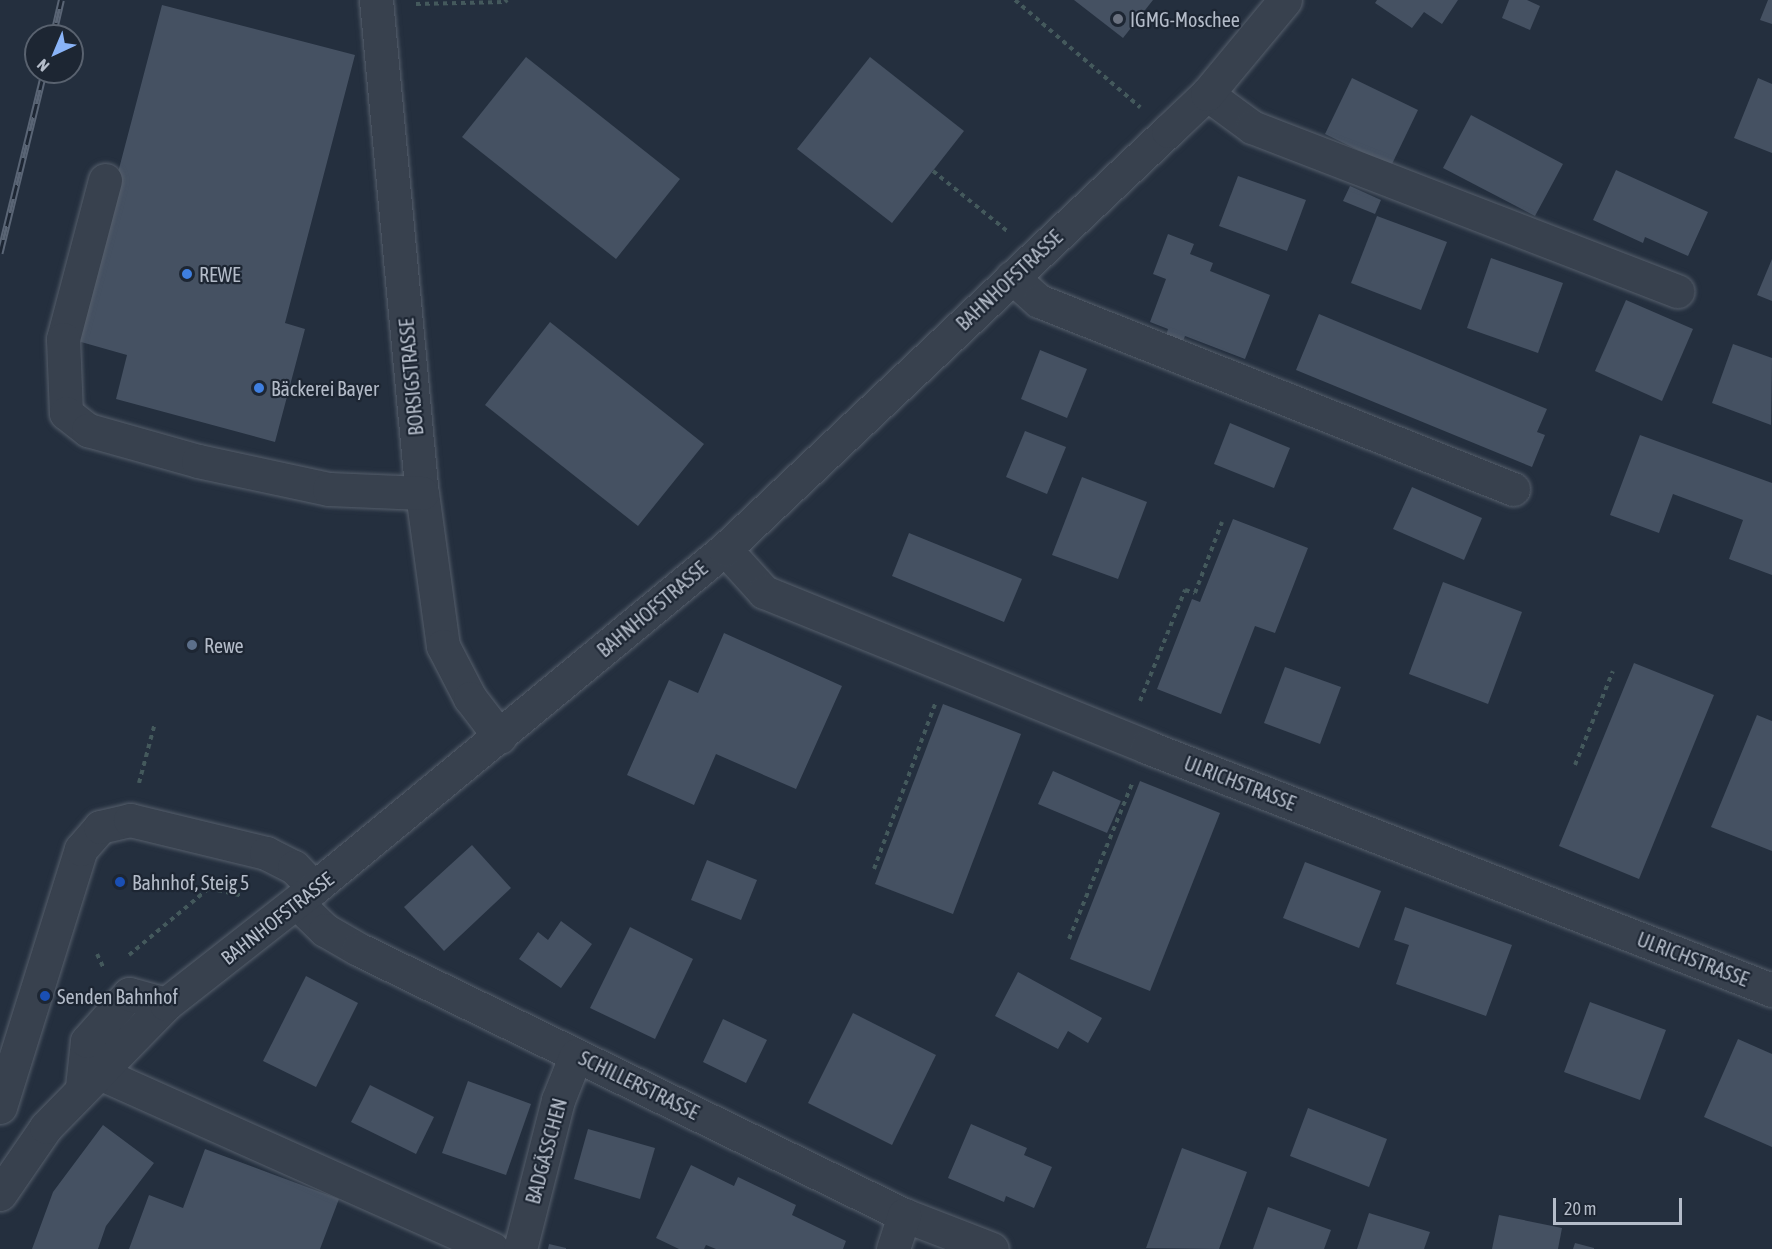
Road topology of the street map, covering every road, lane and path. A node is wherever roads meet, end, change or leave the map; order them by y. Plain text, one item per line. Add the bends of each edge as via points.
1 (507, 0) edge
2 (1015, 0) edge
3 (1285, 0) edge
4 (376, 3) edge
5 (1207, 94) junction
6 (1168, 131) junction
7 (933, 171) dead end
8 (105, 180) dead end
9 (1036, 254) junction
10 (1012, 278) junction
11 (1678, 291) dead end
12 (1513, 489) dead end
13 (422, 493) junction
14 (1222, 522) dead end
15 (724, 549) junction
16 (949, 667) junction
17 (1613, 671) dead end
18 (155, 723) dead end
19 (500, 737) junction
20 (1136, 742) junction
21 (1575, 765) dead end
22 (130, 820) junction
23 (874, 869) dead end
24 (243, 894) dead end
25 (305, 896) junction
26 (1069, 939) dead end
27 (97, 954) dead end
28 (123, 960) dead end
29 (106, 974) dead end
30 (1772, 990) edge
31 (576, 1055) junction
32 (89, 1079) junction
33 (0, 1107) edge
34 (5, 1176) edge
35 (904, 1215) junction
36 (492, 1249) edge
37 (520, 1249) edge
38 (893, 1249) edge
39 (992, 1249) edge

1 - 4 path
2 - 6 path
3 - 5 street, BAHNHOFSTRASSE
4 - 13 street, BORSIGSTRASSE
5 - 6 street, BAHNHOFSTRASSE
5 - 11 street via 1252,127
6 - 9 street, BAHNHOFSTRASSE
7 - 9 path
8 - 13 street via 63,339 66,414 88,430 198,460 329,489
9 - 10 street, BAHNHOFSTRASSE
10 - 12 street via 1039,301
10 - 15 street, BAHNHOFSTRASSE
13 - 19 street, BORSIGSTRASSE via 443,646 470,698
14 - 20 path via 1195,592 1185,590
15 - 16 street, ULRICHSTRASSE via 764,592
15 - 19 street, BAHNHOFSTRASSE
16 - 20 street, ULRICHSTRASSE
16 - 23 path
17 - 21 path
18 - 22 path
19 - 25 street, BAHNHOFSTRASSE
20 - 26 path
20 - 30 street, ULRICHSTRASSE
22 - 25 street, SCHILLERSTRASSE via 266,853 294,867
22 - 33 street via 100,827 81,849
24 - 28 path via 208,888
25 - 31 street, SCHILLERSTRASSE via 325,930
25 - 32 street, BAHNHOFSTRASSE via 166,1004 129,994 87,1041
27 - 29 path
31 - 35 street, SCHILLERSTRASSE
31 - 37 street, BADGÄSSCHEN via 558,1100
32 - 34 street
32 - 36 street
35 - 38 street
35 - 39 street, SCHILLERSTRASSE

